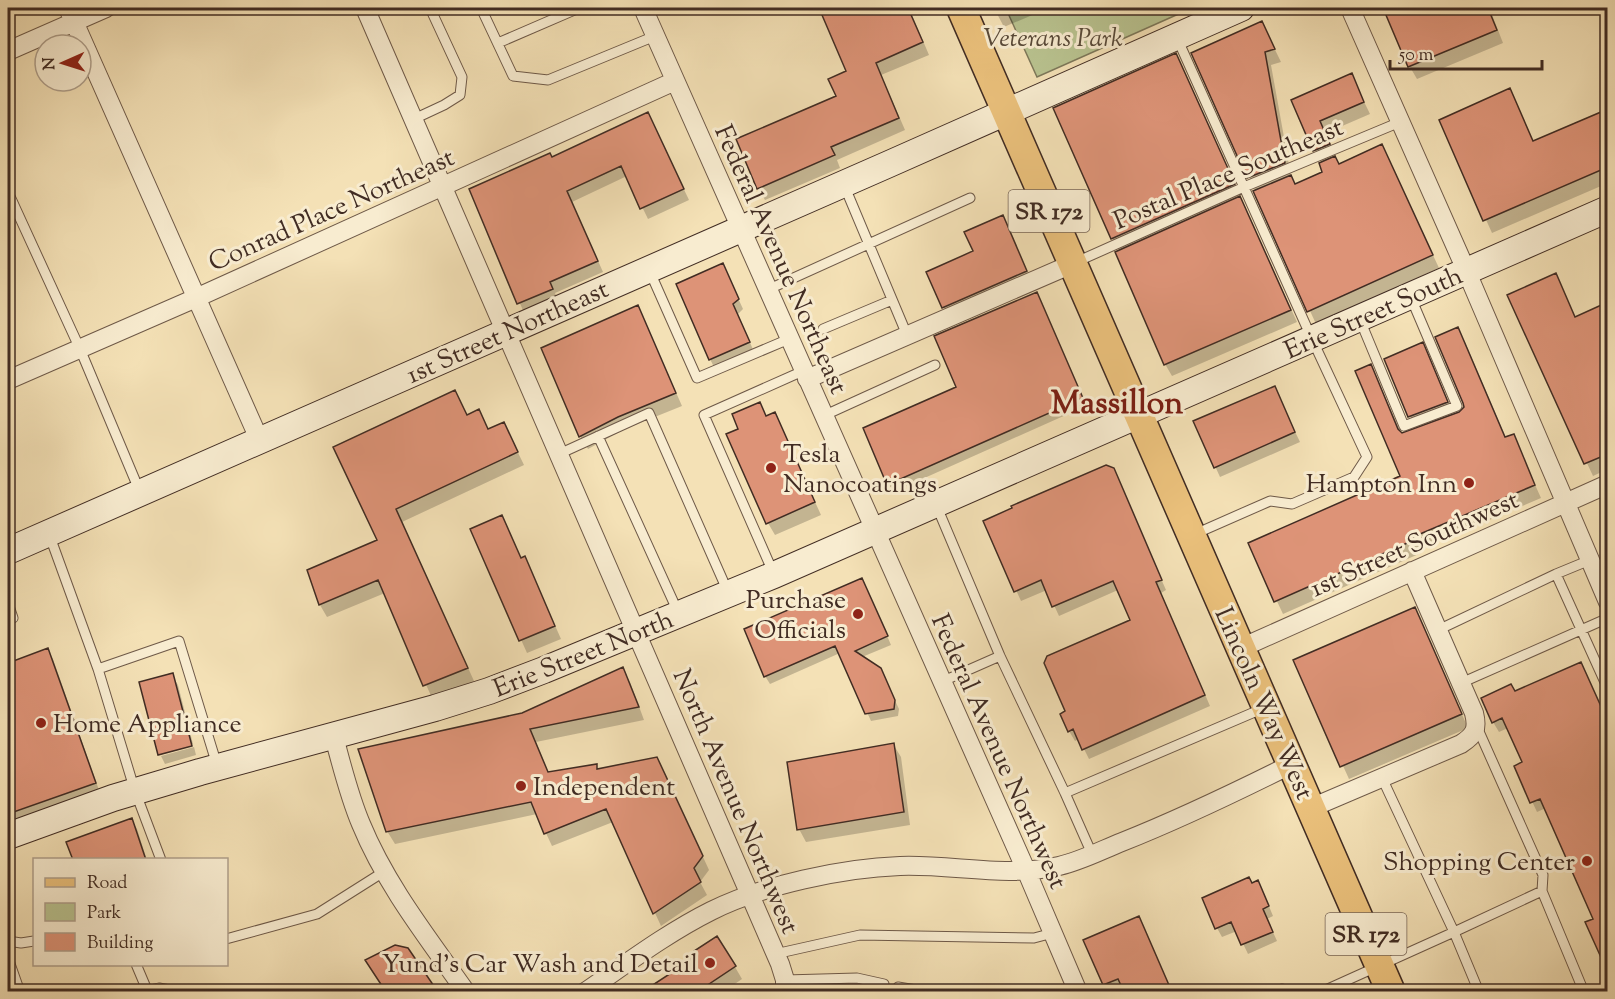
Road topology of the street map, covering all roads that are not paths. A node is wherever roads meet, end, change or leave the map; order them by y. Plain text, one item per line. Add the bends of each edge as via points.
1 (106, 8) edge
2 (365, 8) edge
3 (430, 8) edge
4 (481, 8) edge
5 (579, 8) edge
6 (643, 8) edge
7 (961, 8) edge
8 (1241, 8) edge
9 (1350, 8) edge
10 (71, 15) edge
11 (655, 36) junction
12 (1176, 36) junction
13 (498, 43) junction
14 (8, 51) edge
15 (675, 81) junction
16 (1006, 111) junction
17 (414, 118) junction
18 (1400, 122) junction
19 (844, 184) junction
20 (443, 186) junction
21 (1244, 187) junction
22 (8, 192) edge
23 (970, 198) dead end
24 (1608, 209) edge
25 (740, 229) junction
26 (869, 243) junction
27 (1072, 264) junction
28 (649, 269) junction
29 (1466, 270) junction
30 (767, 290) junction
31 (1410, 295) junction
32 (196, 298) junction
33 (892, 300) junction
34 (1359, 318) junction
35 (823, 329) dead end
36 (506, 332) junction
37 (907, 335) junction
38 (789, 339) junction
39 (1312, 339) junction
40 (80, 349) junction
41 (935, 365) dead end
42 (805, 375) junction
43 (8, 380) edge
44 (1138, 414) junction
45 (823, 416) junction
46 (598, 436) junction
47 (259, 439) junction
48 (559, 454) junction
49 (1608, 484) edge
50 (140, 492) junction
51 (1565, 502) junction
52 (936, 505) junction
53 (48, 532) junction
54 (874, 532) junction
55 (1191, 535) junction
56 (9, 545) edge
57 (1590, 560) junction
58 (1412, 571) junction
59 (1556, 574) junction
60 (774, 575) junction
61 (729, 594) junction
62 (1608, 602) edge
63 (8, 603) edge
64 (679, 614) junction
65 (1608, 618) edge
66 (8, 620) edge
67 (1581, 629) junction
68 (1438, 630) junction
69 (636, 632) junction
70 (1241, 648) junction
71 (1000, 656) junction
72 (99, 669) junction
73 (941, 682) junction
74 (1461, 683) junction
75 (1608, 689) edge
76 (1267, 707) junction
77 (1477, 727) junction
78 (334, 736) junction
79 (1292, 764) junction
80 (217, 767) junction
81 (1382, 778) junction
82 (135, 791) junction
83 (1065, 793) junction
84 (1311, 808) junction
85 (8, 836) edge
86 (1092, 854) junction
87 (160, 858) edge
88 (1026, 870) junction
89 (385, 871) junction
90 (1542, 891) junction
91 (749, 896) junction
92 (1454, 932) junction
93 (1053, 933) junction
94 (228, 938) edge
95 (8, 941) edge
96 (33, 941) edge
97 (775, 954) junction
98 (8, 958) edge
99 (1380, 965) junction
100 (137, 966) edge
101 (884, 984) dead end
102 (785, 986) edge
103 (898, 987) dead end
104 (144, 991) edge
105 (20, 992) edge
106 (180, 992) edge
107 (466, 992) edge
108 (585, 992) edge
109 (928, 992) edge
110 (1078, 992) edge
111 (1278, 992) edge
112 (1291, 992) edge
113 (1321, 992) edge
114 (1391, 992) edge
115 (1479, 992) edge
116 (1584, 992) edge

1 - 10 street
2 - 17 street, North Avenue Northwest
3 - 17 lane via 462,77 460,95
4 - 13 lane
5 - 13 lane
6 - 11 street, Federal Avenue Northeast
7 - 16 main road, SR 172
8 - 12 main road, 1st Street Northeast
9 - 18 street
10 - 14 street
10 - 32 street
11 - 13 lane via 548,80 513,76
11 - 15 street, Federal Avenue Northeast
12 - 16 main road, 1st Street Northeast
12 - 21 lane
15 - 20 street, Conrad Place Northeast
15 - 25 street, Federal Avenue Northeast
16 - 19 main road, 1st Street Northeast
16 - 27 main road, SR 172
17 - 20 street, North Avenue Northwest
18 - 21 lane, Postal Place Southeast
18 - 29 street
19 - 25 main road, 1st Street Northeast
19 - 26 lane
20 - 32 street, Conrad Place Northeast
20 - 36 street, North Avenue Northwest
21 - 27 lane, Postal Place Southeast
21 - 39 lane
22 - 40 lane
23 - 26 lane
24 - 29 main road, Erie Street South
25 - 28 main road, 1st Street Northeast
25 - 30 street, Federal Avenue Northeast
26 - 30 lane
26 - 33 lane
27 - 37 street
27 - 44 main road, SR 172
28 - 36 main road, 1st Street Northeast
28 - 38 lane via 697,378
29 - 31 main road, Erie Street South
29 - 51 street
30 - 38 street, Federal Avenue Northeast
31 - 34 main road, Erie Street South
31 - 34 lane via 1457,405 1404,426
32 - 40 street, Conrad Place Northeast
32 - 47 street
33 - 35 lane
33 - 37 lane
34 - 39 main road, Erie Street South
36 - 47 main road, 1st Street Northeast
36 - 48 street, North Avenue Northwest
37 - 42 street
38 - 42 street, Federal Avenue Northeast
39 - 44 main road, Erie Street South
39 - 55 lane via 1367,457 1354,477 1292,504 1270,501
40 - 43 street, Conrad Place Northeast
40 - 50 lane
41 - 45 lane
42 - 45 street, Federal Avenue Northeast
42 - 60 lane via 704,415
44 - 52 main road, Erie Street North
44 - 55 main road, Lincoln Way West / SR 172
45 - 54 street, Federal Avenue Northeast
46 - 48 lane
46 - 61 lane via 649,414
46 - 64 lane
47 - 50 main road, 1st Street Northeast
48 - 69 street, North Avenue Northwest
49 - 51 street, 1st Street Southwest
50 - 53 main road, 1st Street Northeast
51 - 57 street
51 - 58 street, 1st Street Southwest
52 - 54 main road, Erie Street North
52 - 71 lane
53 - 56 main road, 1st Street Northeast
53 - 72 lane
54 - 60 main road, Erie Street North
54 - 73 street, Federal Avenue Northwest
55 - 70 main road, Lincoln Way West / SR 172
57 - 59 lane
57 - 62 street
58 - 68 street
58 - 70 street, 1st Street Southwest
59 - 67 lane
59 - 68 lane
60 - 61 main road, Erie Street North
61 - 64 main road, Erie Street North
63 - 66 lane via 13,618
64 - 69 main road, Erie Street North
65 - 67 lane
67 - 74 lane
67 - 75 lane
68 - 74 street
69 - 78 main road, Erie Street North via 489,691
69 - 91 street, North Avenue Northwest
70 - 76 main road, Lincoln Way West / SR 172
71 - 73 lane
71 - 83 lane
72 - 80 lane via 179,641
72 - 82 lane
73 - 88 street, Federal Avenue Northwest
74 - 77 street
76 - 79 main road, Lincoln Way West / SR 172
76 - 83 lane
77 - 81 street via 1461,744
77 - 90 lane via 1543,875
78 - 80 main road, Erie Street North
78 - 89 street via 361,824
79 - 84 main road, Lincoln Way West / SR 172
79 - 86 street via 1213,803
80 - 82 main road, Erie Street North
81 - 84 street
81 - 92 lane
82 - 85 main road, Erie Street North
82 - 87 lane
83 - 86 lane
84 - 99 main road, Lincoln Way West / SR 172
86 - 88 street via 1058,866
88 - 91 street via 874,867
88 - 93 street, Federal Avenue Northwest
89 - 94 lane via 316,914
89 - 107 street
90 - 92 lane
90 - 116 lane
91 - 97 street, North Avenue Northwest
91 - 108 street via 689,923
92 - 99 lane
92 - 115 lane
93 - 97 lane via 1034,938 860,935
93 - 110 street, Federal Avenue Northwest
95 - 96 lane
97 - 102 street, North Avenue Northwest
98 - 105 lane
99 - 113 lane
99 - 114 main road, Lincoln Way West / SR 172
100 - 104 lane
101 - 102 lane via 857,978
103 - 109 lane
104 - 106 lane
111 - 112 lane

